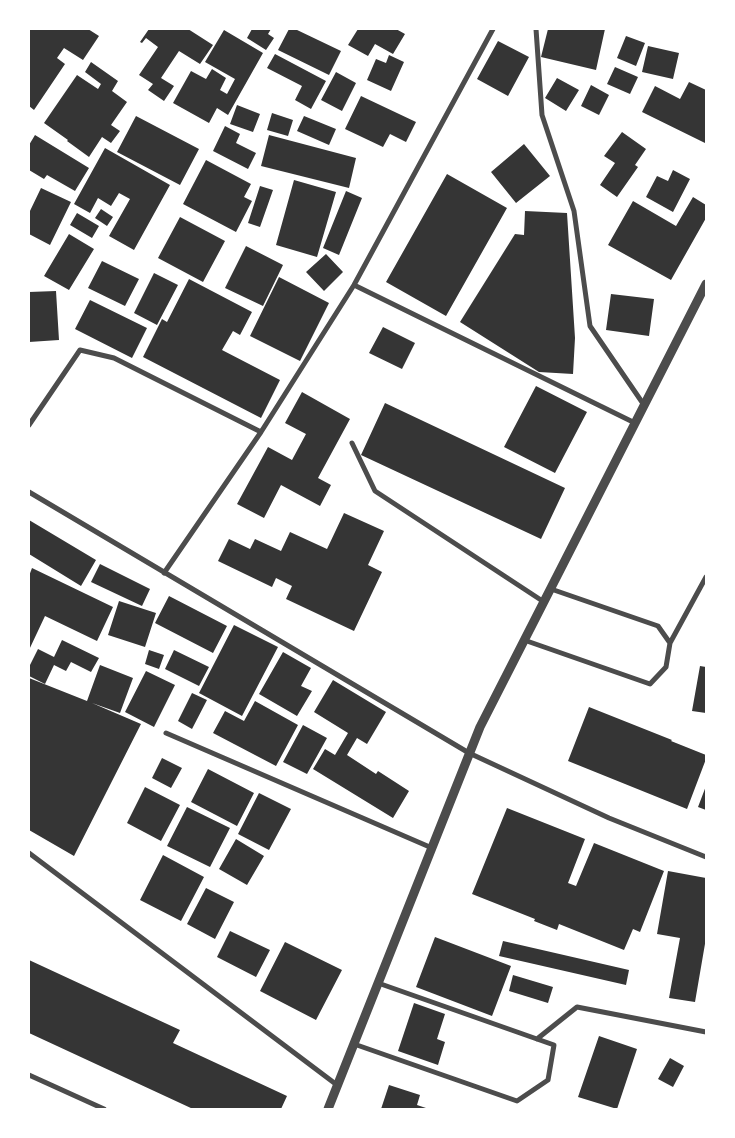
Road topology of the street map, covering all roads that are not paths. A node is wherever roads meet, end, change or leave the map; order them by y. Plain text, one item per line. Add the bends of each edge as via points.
1 (493, 29) edge
2 (536, 29) edge
3 (706, 284) edge
4 (354, 285) junction
5 (644, 405) junction
6 (635, 424) junction
7 (29, 425) edge
8 (261, 432) junction
9 (352, 444) dead end
10 (29, 492) edge
11 (164, 573) junction
12 (706, 576) edge
13 (551, 588) junction
14 (544, 602) junction
15 (524, 640) junction
16 (670, 644) junction
17 (166, 733) dead end
18 (470, 753) junction
19 (432, 848) junction
20 (29, 853) edge
21 (706, 857) edge
22 (378, 983) junction
23 (706, 1032) edge
24 (537, 1039) junction
25 (354, 1044) junction
26 (29, 1075) edge
27 (337, 1085) junction
28 (104, 1109) edge
29 (328, 1109) edge

1 - 4 street
2 - 5 street via 542,115 574,212 590,326
3 - 5 street
4 - 6 street
4 - 8 street
5 - 6 street
6 - 13 street
7 - 8 street via 80,350 114,358
8 - 11 street
9 - 14 street via 375,491
10 - 11 street
11 - 18 street
12 - 16 street
13 - 14 street
13 - 16 street via 658,626
14 - 15 street
15 - 16 street via 650,684 666,667
15 - 18 street via 480,726
17 - 19 street
18 - 19 street
18 - 21 street via 609,818
19 - 22 street
20 - 27 street
22 - 24 street
22 - 25 street
23 - 24 street via 577,1007
24 - 25 street via 554,1045 548,1080 517,1101
25 - 27 street
26 - 28 street
27 - 29 street

